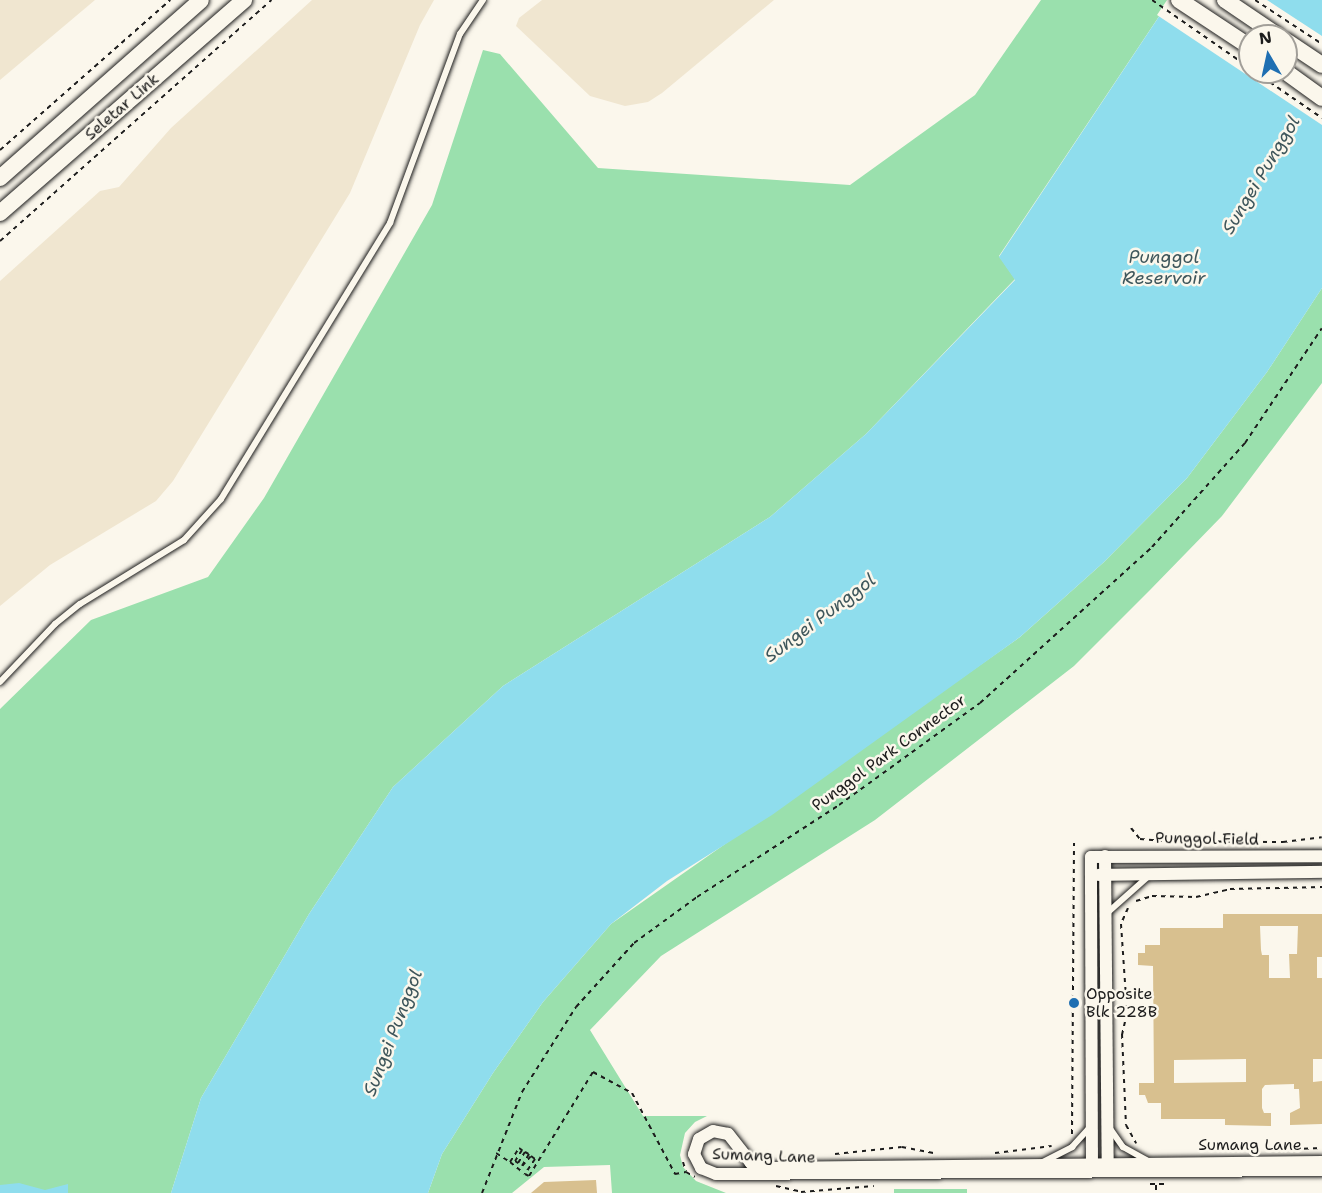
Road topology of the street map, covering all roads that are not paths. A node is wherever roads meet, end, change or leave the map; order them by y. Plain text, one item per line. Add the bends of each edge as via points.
1 (201, 0) edge
2 (244, 0) edge
3 (483, 0) edge
4 (1179, 0) edge
5 (1225, 0) edge
6 (1260, 24) edge
7 (1238, 39) edge
8 (1298, 49) edge
9 (1322, 65) edge
10 (1298, 81) edge
11 (1322, 98) edge
12 (0, 178) edge
13 (0, 213) edge
14 (0, 682) edge
15 (1105, 856) junction
16 (1322, 856) edge
17 (1322, 872) edge
18 (1091, 875) junction
19 (1105, 875) junction
20 (1151, 875) junction
21 (1105, 915) junction
22 (1108, 1124) junction
23 (1091, 1126) junction
24 (1151, 1162) junction
25 (1322, 1162) edge
26 (1037, 1164) junction
27 (1107, 1167) junction
28 (1091, 1168) junction
29 (1322, 1170) edge

1 - 12 main road, Seletar Link
2 - 13 main road, Seletar Link
3 - 14 lane via 460,34 390,223 221,499 184,540 80,604
4 - 7 main road
5 - 6 main road
8 - 9 main road
10 - 11 main road
15 - 16 street, Punggol Field
15 - 18 street, Punggol Field via 1091,857
15 - 19 street
17 - 20 street, Punggol Field
18 - 19 street, Punggol Field
18 - 23 street
19 - 20 street, Punggol Field
19 - 21 street
20 - 21 lane
21 - 22 street
22 - 24 lane via 1116,1141
22 - 27 street
23 - 26 lane via 1072,1147
23 - 28 street
24 - 25 street, Sumang Lane
24 - 27 street, Sumang Lane
26 - 28 street, Sumang Lane
26 - 28 street, Sumang Lane via 767,1168 751,1163 734,1139 721,1131 705,1134 694,1154 701,1168 716,1174
27 - 28 street, Sumang Lane
27 - 29 street, Sumang Lane

